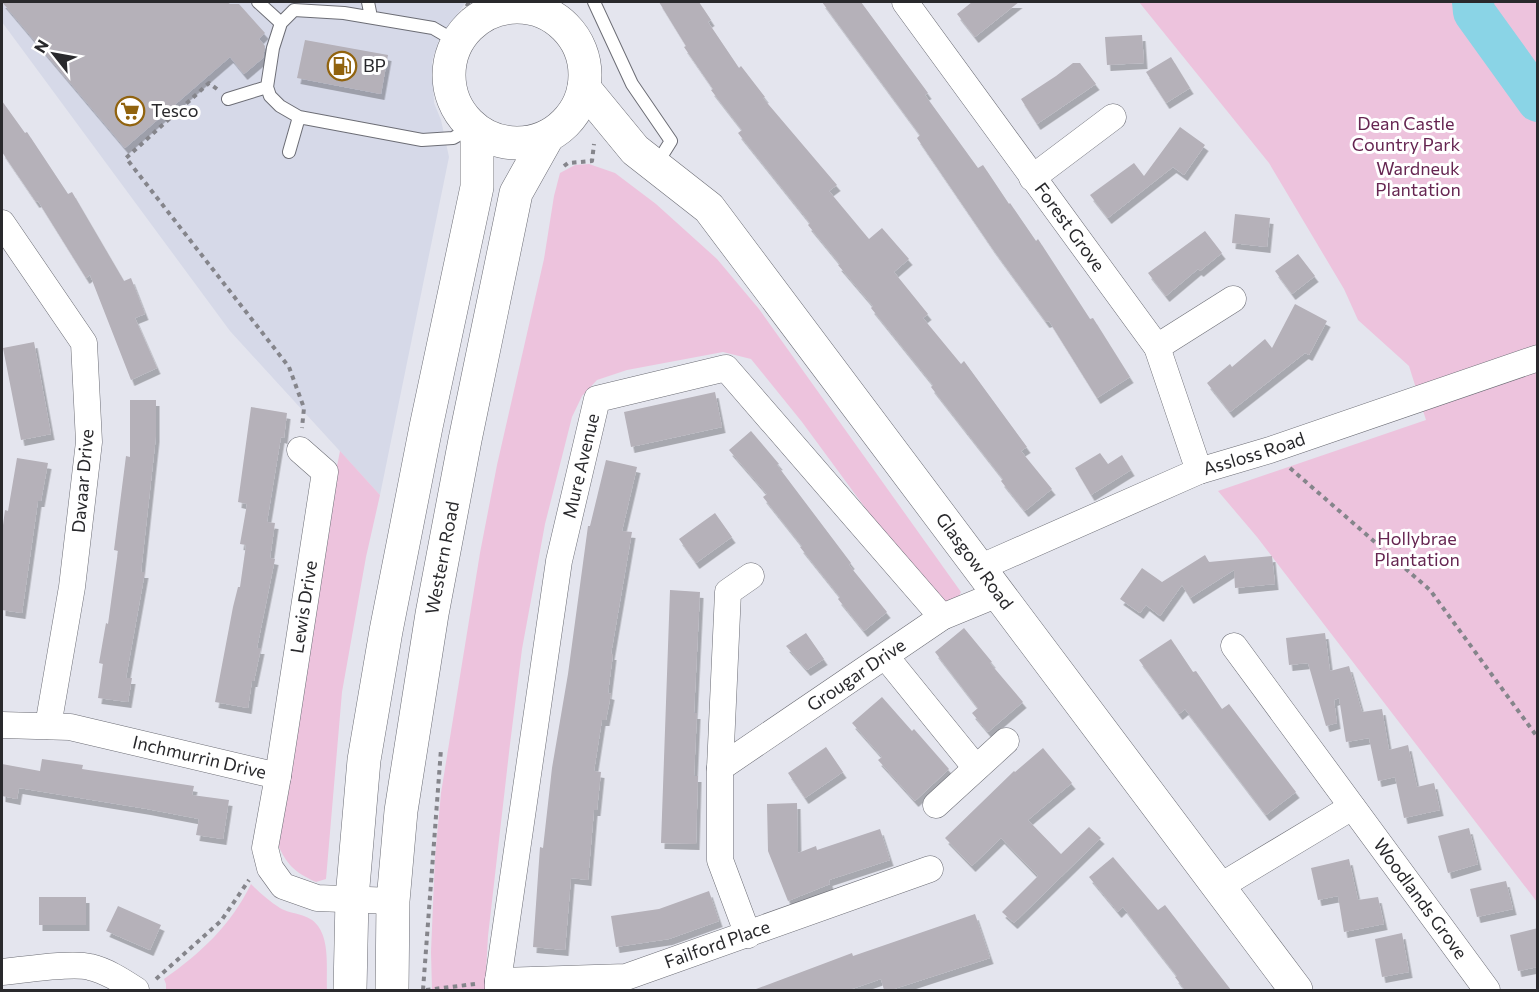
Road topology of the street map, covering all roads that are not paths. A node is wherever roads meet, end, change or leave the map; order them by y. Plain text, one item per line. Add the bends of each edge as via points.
1 (258, 2) edge
2 (368, 2) edge
3 (594, 2) edge
4 (905, 2) edge
5 (299, 6) edge
6 (482, 6) edge
7 (540, 6) edge
8 (371, 17) junction
9 (281, 23) junction
10 (453, 39) junction
11 (267, 87) junction
12 (584, 88) junction
13 (228, 99) road end
14 (299, 117) junction
15 (1113, 117) dead end
16 (570, 130) junction
17 (468, 132) junction
18 (289, 152) dead end
19 (645, 158) junction
20 (1032, 178) junction
21 (2, 223) edge
22 (1233, 298) dead end
23 (1156, 347) junction
24 (1538, 358) edge
25 (300, 450) road end
26 (1199, 471) junction
27 (979, 568) junction
28 (751, 576) dead end
29 (998, 594) junction
30 (942, 617) junction
31 (1234, 646) dead end
32 (886, 657) junction
33 (2, 725) edge
34 (48, 726) junction
35 (1006, 741) dead end
36 (720, 768) junction
37 (976, 768) junction
38 (278, 776) junction
39 (936, 805) dead end
40 (1352, 807) junction
41 (930, 869) dead end
42 (1219, 887) junction
43 (351, 898) junction
44 (393, 901) junction
45 (748, 935) junction
46 (2, 972) edge
47 (498, 986) edge
48 (144, 987) edge
49 (350, 990) edge
50 (392, 990) edge
51 (1296, 990) edge
52 (1487, 990) edge

1 - 9 lane
2 - 8 lane
3 - 19 lane via 632,84 671,141
4 - 20 street, Forest Grove
5 - 8 lane
5 - 9 lane
6 - 7 main road
6 - 10 main road via 470,26
7 - 12 main road via 572,34 581,50
8 - 10 lane via 433,28
9 - 11 lane
10 - 17 main road via 450,87
11 - 13 lane
11 - 14 lane via 280,106
12 - 16 main road
12 - 19 main road, Glasgow Road
14 - 17 lane via 422,140
14 - 18 lane
15 - 20 street
16 - 17 main road via 519,143
16 - 19 main road, Glasgow Road
16 - 44 main road, Western Road via 516,193 432,614 401,811
17 - 43 main road via 477,187 386,631 364,760
19 - 27 main road, Glasgow Road via 708,208
20 - 23 street, Forest Grove
21 - 34 street, Davaar Drive via 84,343 89,442 72,587
22 - 23 street
23 - 26 street, Forest Grove
24 - 26 street, Assloss Road
25 - 38 street, Lewis Drive via 325,472
26 - 27 street, Assloss Road
27 - 29 main road, Glasgow Road
28 - 36 street via 728,592
29 - 30 street, Grougar Drive
29 - 42 main road, Glasgow Road
30 - 32 street, Grougar Drive
30 - 47 street, Mure Avenue via 726,368 597,399 559,561
31 - 40 street, Woodlands Grove
32 - 36 street, Grougar Drive
32 - 37 street
33 - 34 street, Inchmurrin Drive
34 - 38 street, Inchmurrin Drive
35 - 37 street
36 - 45 street via 720,860
37 - 39 street
38 - 43 street, Inchmurrin Drive via 265,848 270,868 283,886 317,898
40 - 42 street
40 - 52 street, Woodlands Grove
41 - 45 street, Failford Place
42 - 51 main road, Glasgow Road
43 - 44 street, Inchmurrin Drive
43 - 49 main road
44 - 50 main road, Western Road
45 - 47 street, Failford Place via 626,977
46 - 48 street via 89,966

